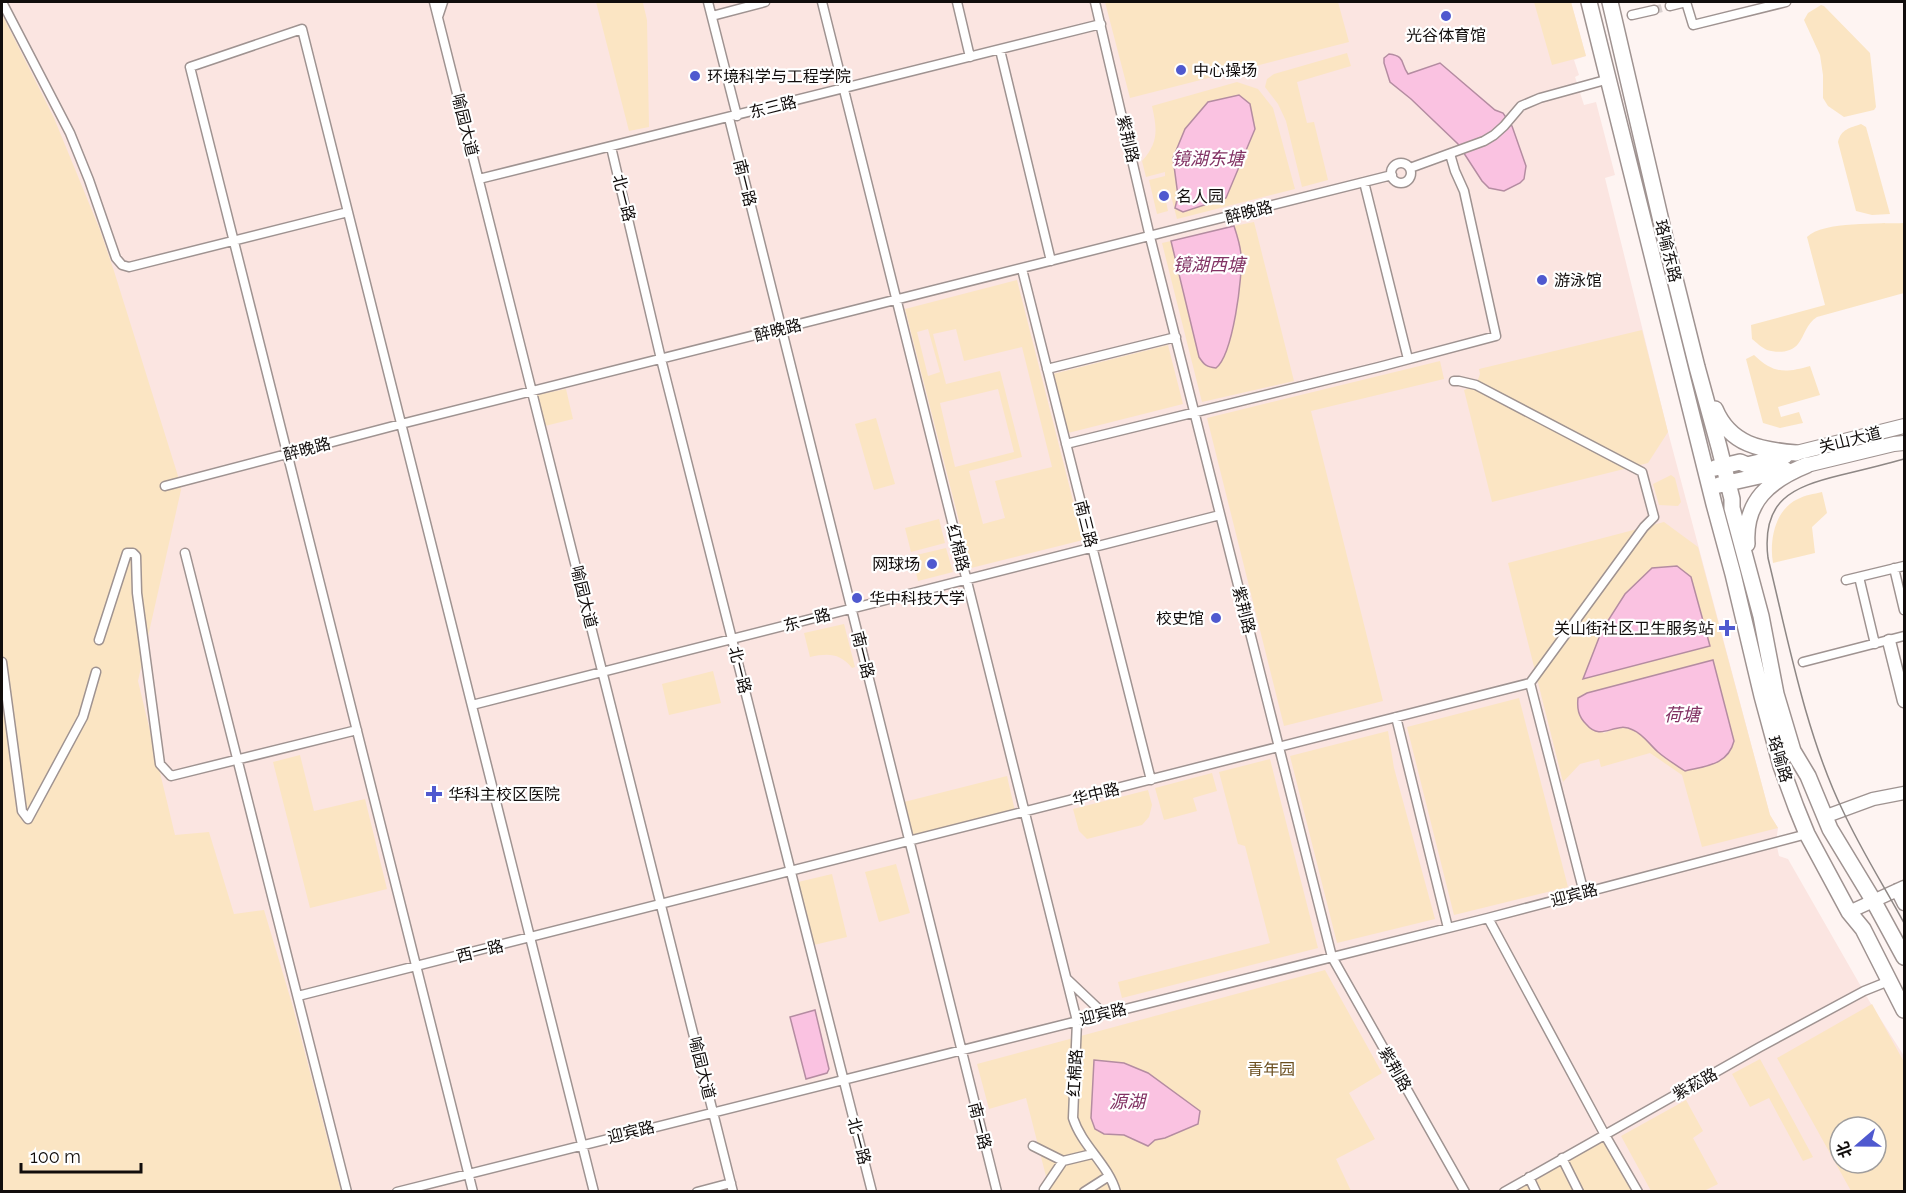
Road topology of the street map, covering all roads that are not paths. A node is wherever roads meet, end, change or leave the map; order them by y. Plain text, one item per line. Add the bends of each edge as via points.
1 (2, 2) edge
2 (434, 2) edge
3 (443, 2) edge
4 (708, 2) edge
5 (765, 2) edge
6 (822, 2) edge
7 (957, 2) edge
8 (1095, 2) edge
9 (1589, 2) edge
10 (1610, 2) edge
11 (1686, 2) edge
12 (1786, 2) edge
13 (1670, 6) dead end
14 (1654, 10) tunnel mouth
15 (1632, 15) dead end
16 (712, 16) junction
17 (438, 18) junction
18 (1101, 24) junction
19 (1000, 50) junction
20 (970, 57) junction
21 (1609, 78) junction
22 (844, 89) junction
23 (733, 117) junction
24 (611, 147) junction
25 (1450, 154) junction
26 (1410, 168) junction
27 (1392, 175) junction
28 (479, 179) junction
29 (1364, 182) junction
30 (348, 212) junction
31 (1150, 237) junction
32 (234, 241) junction
33 (1051, 261) junction
34 (1022, 269) junction
35 (896, 300) junction
36 (782, 329) junction
37 (1176, 337) junction
38 (661, 359) junction
39 (1408, 359) junction
40 (1697, 367) junction
41 (1047, 369) junction
42 (1454, 381) dead end
43 (532, 391) junction
44 (1194, 411) junction
45 (401, 424) junction
46 (1905, 426) edge
47 (1905, 443) edge
48 (1066, 444) junction
49 (1796, 453) junction
50 (288, 454) junction
51 (1807, 465) junction
52 (1723, 466) junction
53 (1706, 470) junction
54 (1728, 483) junction
55 (165, 486) dead end
56 (1710, 487) junction
57 (1732, 499) joint
58 (1220, 515) junction
59 (1092, 548) junction
60 (185, 553) dead end
61 (1748, 565) junction
62 (1905, 566) edge
63 (1894, 568) junction
64 (1859, 578) junction
65 (966, 579) junction
66 (1846, 580) dead end
67 (851, 608) junction
68 (1905, 610) edge
69 (1905, 636) edge
70 (732, 639) junction
71 (99, 640) dead end
72 (1888, 640) junction
73 (1875, 644) junction
74 (2, 662) edge
75 (1803, 662) dead end
76 (96, 672) dead end
77 (603, 672) junction
78 (1530, 683) junction
79 (1905, 701) edge
80 (472, 705) junction
81 (1396, 717) junction
82 (357, 730) junction
83 (1279, 747) junction
84 (239, 760) junction
85 (1151, 780) junction
86 (1905, 793) edge
87 (1025, 812) junction
88 (1824, 817) junction
89 (1807, 834) junction
90 (909, 842) junction
91 (790, 872) junction
92 (1901, 888) edge
93 (1584, 893) junction
94 (1873, 900) junction
95 (1905, 904) edge
96 (661, 905) junction
97 (1849, 912) junction
98 (1488, 918) junction
99 (1448, 928) junction
100 (530, 938) junction
101 (1332, 957) junction
102 (1905, 957) edge
103 (416, 967) junction
104 (1067, 979) junction
105 (1889, 981) junction
106 (298, 996) junction
107 (1905, 1010) edge
108 (1104, 1014) junction
109 (1077, 1021) junction
110 (961, 1050) junction
111 (843, 1079) junction
112 (713, 1112) junction
113 (1605, 1135) junction
114 (582, 1145) junction
115 (1033, 1146) dead end
116 (1092, 1154) junction
117 (1562, 1158) junction
118 (1063, 1161) junction
119 (468, 1173) junction
120 (1109, 1176) junction
121 (1529, 1177) junction
122 (732, 1187) edge
123 (1044, 1189) dead end
124 (347, 1191) edge
125 (397, 1191) edge
126 (473, 1191) edge
127 (594, 1191) edge
128 (697, 1191) edge
129 (872, 1191) edge
130 (997, 1191) edge
131 (1084, 1191) edge
132 (1116, 1191) edge
133 (1464, 1191) edge
134 (1504, 1191) edge
135 (1536, 1191) edge
136 (1579, 1191) edge
137 (1638, 1191) edge

1 - 32 street via 70,133 122,265 129,267
2 - 17 street, 喻园大道
3 - 17 street
4 - 16 street, 南一路
5 - 16 street
6 - 22 street, 红棉路
7 - 20 street
8 - 18 street, 紫荆路
9 - 21 highway, 珞喻东路
10 - 40 highway, 珞喻东路
11 - 12 street via 1693,25
11 - 13 street
14 - 15 street
16 - 23 street, 南一路
17 - 28 street, 喻园大道
18 - 19 street, 东三路
18 - 31 street, 紫荆路
19 - 20 street, 东三路
19 - 33 street
20 - 22 street, 东三路
21 - 25 street, 醉晚路 via 1521,106 1494,135
21 - 53 highway, 珞喻东路
22 - 23 street, 东三路
22 - 35 street, 红棉路
23 - 24 street, 东三路
23 - 36 street, 南一路
24 - 28 street, 东三路
24 - 38 street, 北一路
25 - 26 street, 醉晚路
25 - 39 street via 1464,191 1496,336
26 - 27 street, 醉晚路 via 1399,163
26 - 27 street, 醉晚路 via 1410,177 1403,182
27 - 29 street, 醉晚路
28 - 43 street, 喻园大道
29 - 31 street, 醉晚路
29 - 39 street
30 - 32 street
30 - 32 street via 302,29 190,67
30 - 45 street
31 - 33 street, 醉晚路
31 - 37 street, 紫荆路
32 - 50 street
33 - 34 street, 醉晚路
34 - 35 street, 醉晚路
34 - 41 street, 南三路
35 - 36 street, 醉晚路
35 - 65 street, 红棉路
36 - 38 street, 醉晚路
36 - 67 street, 南一路
37 - 41 street
37 - 44 street, 紫荆路
38 - 43 street, 醉晚路
38 - 70 street, 北一路
39 - 44 street
40 - 49 highway via 1724,426 1764,450
40 - 52 highway, 珞喻东路
41 - 48 street, 南三路
42 - 78 street via 1476,385 1642,472 1654,517
43 - 45 street, 醉晚路
43 - 77 street, 喻园大道
44 - 48 street
44 - 58 street, 紫荆路
45 - 50 street, 醉晚路
45 - 80 street
46 - 49 main road, 关山大道
47 - 51 main road, 关山大道
48 - 59 street, 南三路
49 - 52 highway via 1747,465 1740,462
50 - 55 street, 醉晚路
50 - 82 street
51 - 54 highway
51 - 61 highway via 1774,481 1755,501 1746,535
52 - 53 highway
52 - 54 highway, 珞喻东路
53 - 56 highway, 珞喻东路
54 - 56 highway
54 - 57 highway, 珞喻东路
56 - 89 highway, 珞喻路 via 1781,766
57 - 61 highway, 珞喻路
58 - 59 street, 东一路
58 - 83 street, 紫荆路
59 - 65 street, 东一路
59 - 85 street, 南三路
60 - 84 street
61 - 88 highway, 珞喻路 via 1785,729
62 - 63 street
63 - 64 street
63 - 68 street
64 - 66 street
64 - 73 street
65 - 67 street, 东一路
65 - 87 street, 红棉路
67 - 70 street, 东一路
67 - 90 street, 南一路
69 - 72 street
70 - 77 street, 东一路
70 - 91 street, 北一路
71 - 84 street via 125,558 127,553 133,553 160,764 171,777
72 - 73 street
72 - 79 street
73 - 75 street
74 - 76 street via 22,811 28,819 83,717
77 - 80 street, 东一路
77 - 96 street, 喻园大道
78 - 81 street, 华中路
78 - 93 street
80 - 100 street
81 - 83 street, 华中路
81 - 99 street
82 - 84 street
82 - 103 street
83 - 85 street, 华中路
83 - 101 street, 紫荆路
84 - 106 street
85 - 87 street, 华中路
86 - 88 street via 1873,799
87 - 90 street, 华中路
87 - 104 street, 红棉路
88 - 94 highway, 珞喻路
89 - 93 street, 迎宾路
89 - 97 highway, 珞喻路
90 - 91 street, 华中路
90 - 110 street, 南一路
91 - 96 street, 华中路
91 - 111 street, 北一路
92 - 94 street
92 - 95 street
93 - 98 street, 迎宾路
94 - 97 street
94 - 102 highway, 珞喻路
96 - 100 street, 西一路
96 - 112 street, 喻园大道
97 - 105 highway, 珞喻路 via 1863,929
98 - 99 street, 迎宾路
98 - 113 street
99 - 101 street, 迎宾路
100 - 103 street, 西一路
100 - 114 street
101 - 108 street, 迎宾路
101 - 133 street, 紫荆路
103 - 106 street, 西一路
103 - 119 street
104 - 108 street
104 - 109 street, 红棉路
105 - 107 highway, 珞喻路
105 - 113 street, 紫菘路 via 1760,1047
106 - 124 street
108 - 109 street, 迎宾路
109 - 110 street, 迎宾路
109 - 116 street, 红棉路 via 1073,1118
110 - 111 street, 迎宾路
110 - 130 street, 南一路
111 - 112 street, 迎宾路
111 - 129 street, 北一路
112 - 114 street, 迎宾路
112 - 122 street, 喻园大道
113 - 117 street, 紫菘路
113 - 137 street
114 - 119 street, 迎宾路
114 - 127 street
115 - 118 street
116 - 118 street
116 - 120 street, 红棉路
117 - 121 street, 紫菘路
117 - 136 street
118 - 123 street
119 - 125 street, 迎宾路
119 - 126 street
120 - 131 street
120 - 132 street, 红棉路
121 - 134 street, 紫菘路
121 - 135 street
122 - 128 street

